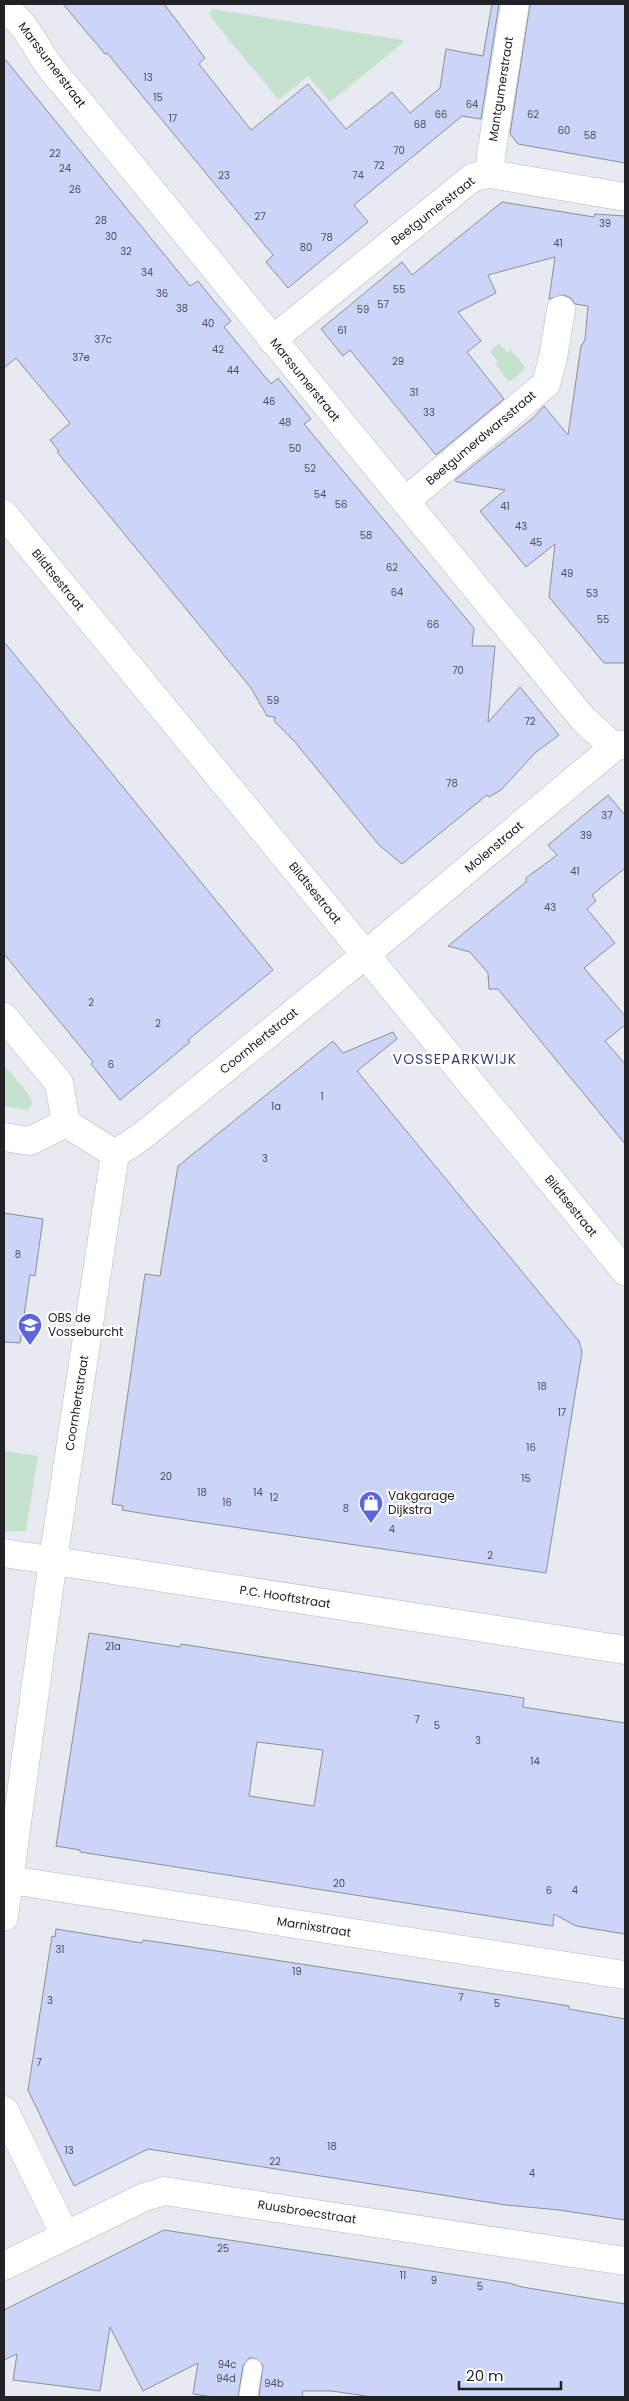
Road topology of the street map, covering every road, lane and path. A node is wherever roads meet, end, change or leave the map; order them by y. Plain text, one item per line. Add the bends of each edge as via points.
1 (514, 4) edge
2 (4, 9) edge
3 (490, 174) junction
4 (625, 197) edge
5 (561, 310) dead end
6 (272, 340) junction
7 (405, 501) junction
8 (4, 514) edge
9 (619, 745) edge
10 (365, 954) junction
11 (4, 1017) edge
12 (66, 1124) junction
13 (4, 1137) edge
14 (115, 1154) junction
15 (625, 1271) edge
16 (4, 1553) edge
17 (53, 1560) junction
18 (625, 1650) edge
19 (6, 1880) edge
20 (4, 1917) edge
21 (625, 1975) edge
22 (4, 2110) edge
23 (65, 2235) junction
24 (625, 2261) edge
25 (4, 2266) edge
26 (253, 2368) dead end
27 (248, 2397) edge

1 - 3 street, Mantgumerstraat via 490,155
2 - 6 street, Marssumerstraat via 17,18 56,74
3 - 4 street, Beetgumerstraat
3 - 6 street, Beetgumerstraat via 473,178
5 - 7 street, Beetgumerdwarsstraat via 554,358 546,384
6 - 7 street, Marssumerstraat
7 - 9 street, Marssumerstraat via 584,720
8 - 10 street, Bildtsestraat
9 - 10 street, Molenstraat
10 - 14 street, Coornhertstraat
10 - 15 street, Bildtsestraat
11 - 12 street via 59,1083
12 - 13 street via 30,1141
12 - 14 street
14 - 17 street, Coornhertstraat
16 - 17 street, P.C. Hooftstraat
17 - 18 street, P.C. Hooftstraat
17 - 19 street, Coornhertstraat
19 - 20 street, Coornhertstraat
19 - 21 street, Marnixstraat
22 - 23 street
23 - 24 street, Ruusbroecstraat via 142,2198 177,2192
23 - 25 street, Ruusbroecstraat
26 - 27 lane

